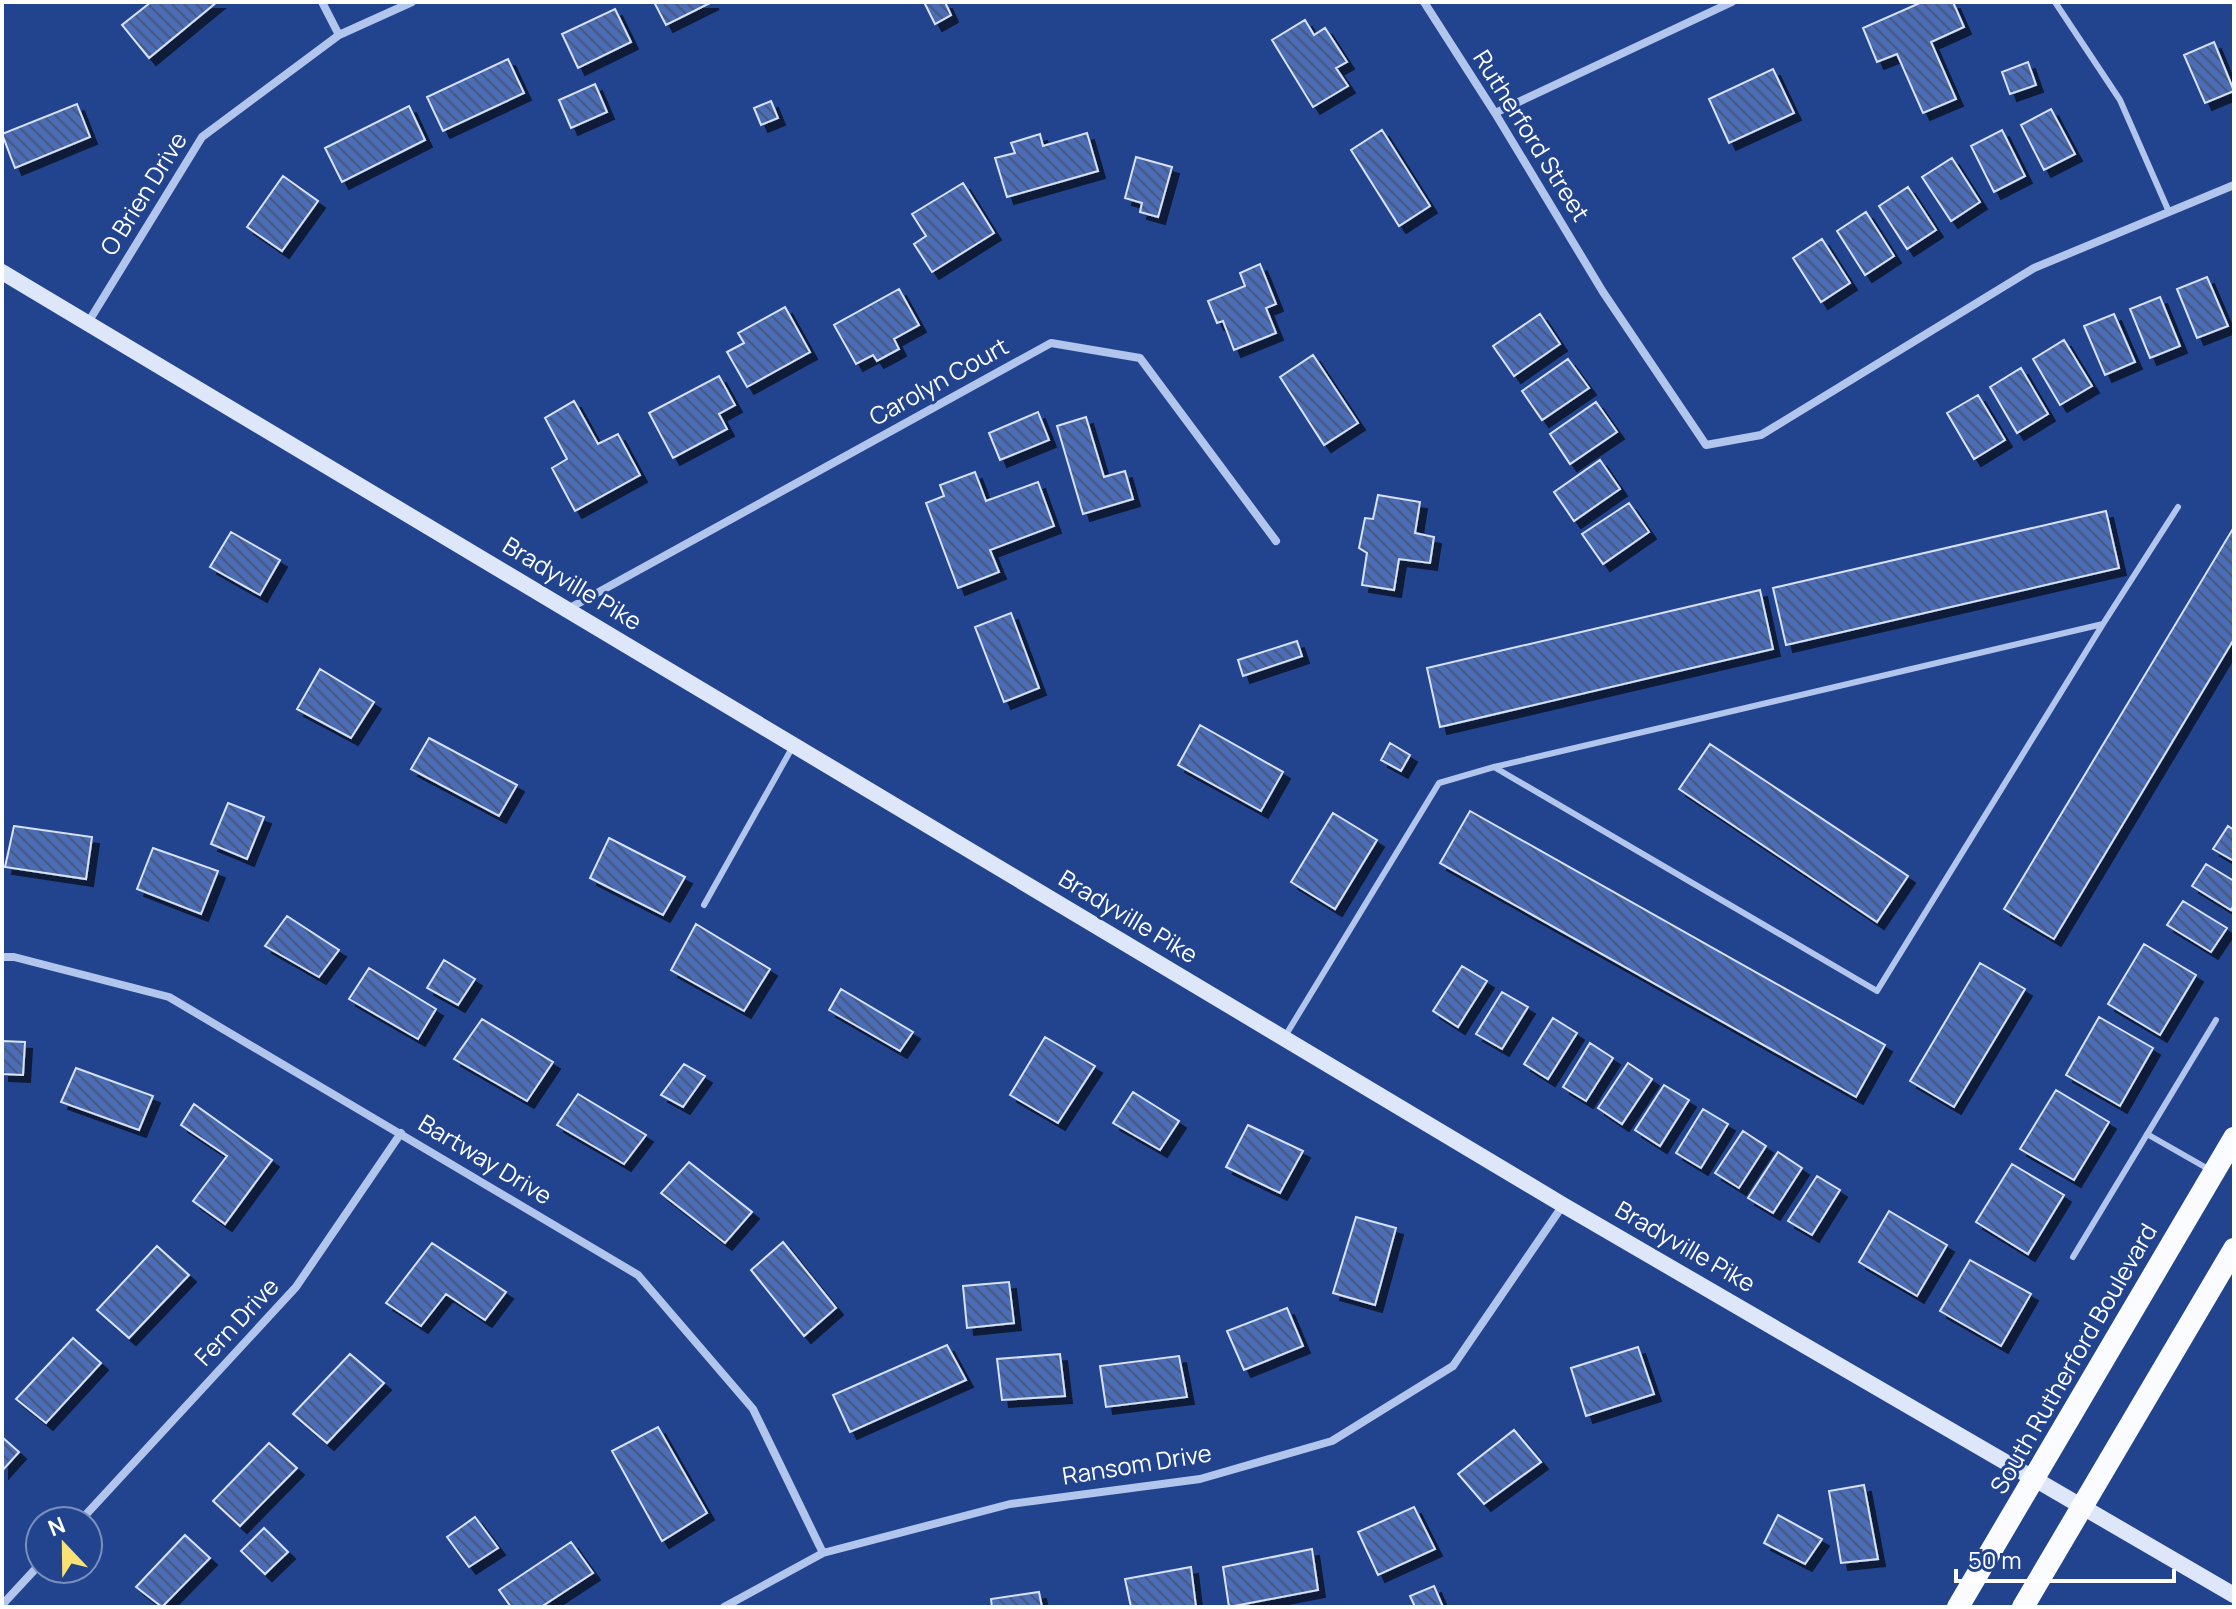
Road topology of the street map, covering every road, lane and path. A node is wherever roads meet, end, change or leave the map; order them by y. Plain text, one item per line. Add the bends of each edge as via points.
1 (322, 2) edge
2 (412, 2) edge
3 (1424, 2) edge
4 (1732, 2) edge
5 (2055, 2) edge
6 (339, 35) junction
7 (1495, 113) junction
8 (2234, 185) edge
9 (2169, 212) junction
10 (2, 272) edge
11 (89, 321) junction
12 (2178, 507) dead end
13 (1276, 541) dead end
14 (567, 609) junction
15 (2103, 624) junction
16 (794, 745) junction
17 (1494, 767) junction
18 (704, 905) dead end
19 (2, 957) edge
20 (2216, 1020) dead end
21 (1284, 1038) junction
22 (401, 1133) junction
23 (2147, 1134) junction
24 (2234, 1138) edge
25 (2214, 1172) junction
26 (1563, 1205) junction
27 (2234, 1249) edge
28 (2073, 1257) dead end
29 (2035, 1477) junction
30 (95, 1505) edge
31 (2083, 1505) junction
32 (823, 1553) junction
33 (24, 1581) edge
34 (2234, 1595) edge
35 (2, 1605) edge
36 (724, 1607) edge
37 (1958, 1607) edge
38 (2023, 1607) edge

1 - 6 street
2 - 6 street, O Brien Drive
3 - 7 street, Rutherford Street
4 - 7 street
5 - 9 lane via 2120,100
6 - 11 street, O Brien Drive via 202,137
7 - 9 street, Rutherford Street via 1603,292 1706,445 1761,435 2034,268
8 - 9 street
10 - 11 main road, Bradyville Pike
11 - 14 main road, Bradyville Pike
12 - 15 lane
13 - 14 street, Carolyn Court via 1140,358 1051,343
14 - 16 main road, Bradyville Pike
15 - 17 lane
15 - 17 lane via 1877,991
16 - 18 lane
16 - 21 main road, Bradyville Pike
17 - 21 lane via 1439,783
19 - 22 street, Bartway Drive via 169,997
20 - 23 lane
21 - 26 main road, Bradyville Pike
22 - 30 street, Fern Drive via 296,1287
22 - 32 street, Bartway Drive via 638,1275 753,1409
23 - 25 lane
23 - 28 lane
24 - 25 highway, South Rutherford Boulevard
25 - 29 highway, South Rutherford Boulevard
26 - 29 main road, Bradyville Pike
26 - 32 street, Ransom Drive via 1453,1366 1332,1441 1200,1479 1010,1504
27 - 31 highway
29 - 31 main road, Bradyville Pike
29 - 37 highway, South Rutherford Boulevard
31 - 34 main road, Bradyville Pike
31 - 38 highway
32 - 36 street, Ransom Drive
33 - 35 street

